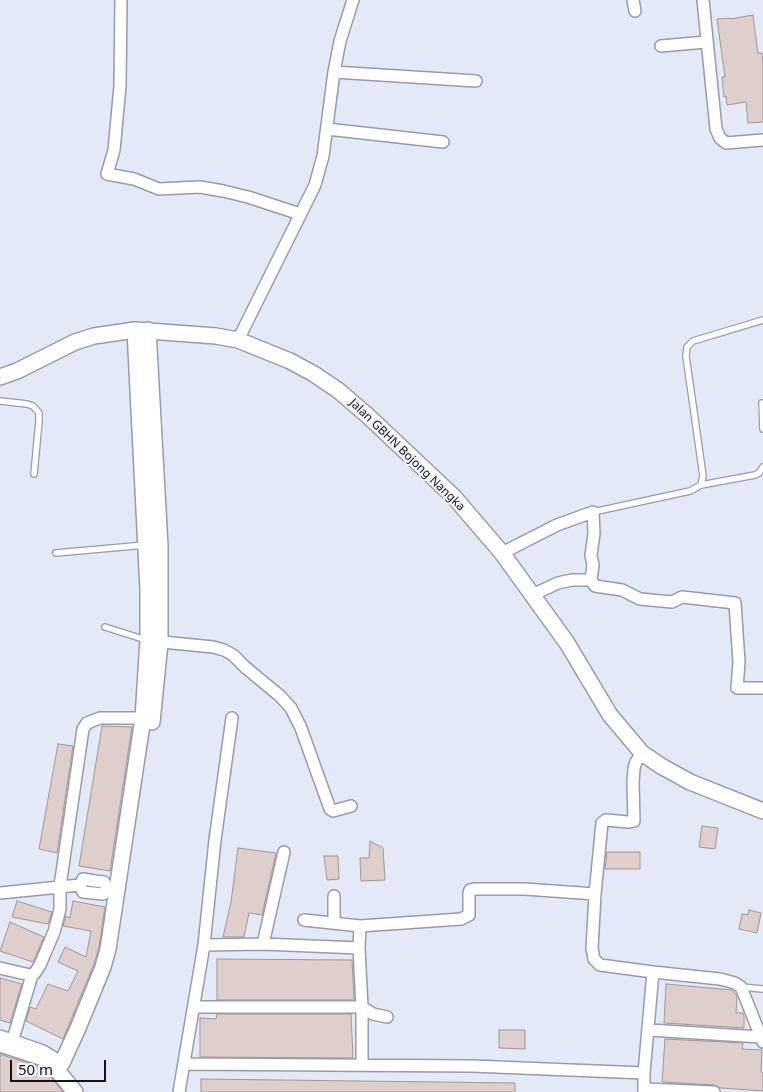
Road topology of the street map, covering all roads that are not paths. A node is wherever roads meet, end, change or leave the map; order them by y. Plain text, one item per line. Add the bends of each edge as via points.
1 (121, 0) edge
2 (353, 0) edge
3 (703, 0) edge
4 (706, 42) junction
5 (661, 46) dead end
6 (334, 72) junction
7 (476, 81) dead end
8 (328, 129) junction
9 (763, 140) edge
10 (443, 142) dead end
11 (300, 214) junction
12 (763, 320) edge
13 (141, 330) junction
14 (238, 340) junction
15 (0, 377) edge
16 (0, 401) edge
17 (762, 403) dead end
18 (763, 429) edge
19 (763, 467) edge
20 (34, 474) dead end
21 (701, 486) junction
22 (593, 512) junction
23 (147, 545) junction
24 (56, 553) dead end
25 (502, 553) junction
26 (591, 580) junction
27 (532, 594) junction
28 (105, 627) dead end
29 (154, 642) junction
30 (763, 688) edge
31 (143, 718) junction
32 (232, 718) dead end
33 (642, 753) junction
34 (352, 806) dead end
35 (763, 811) edge
36 (284, 852) dead end
37 (60, 886) junction
38 (117, 891) junction
39 (0, 893) edge
40 (595, 894) junction
41 (334, 896) dead end
42 (304, 920) dead end
43 (334, 923) junction
44 (360, 926) junction
45 (204, 944) junction
46 (263, 944) junction
47 (358, 948) junction
48 (0, 968) edge
49 (653, 972) junction
50 (32, 975) junction
51 (741, 987) junction
52 (763, 989) edge
53 (362, 1006) junction
54 (194, 1007) junction
55 (387, 1017) dead end
56 (649, 1030) junction
57 (0, 1036) edge
58 (13, 1039) junction
59 (762, 1039) edge
60 (0, 1046) edge
61 (184, 1064) junction
62 (362, 1065) junction
63 (63, 1069) junction
64 (644, 1073) junction
65 (644, 1090) edge
66 (75, 1092) edge
67 (86, 1092) edge
68 (179, 1092) edge
69 (714, 1092) edge

1 - 11 street via 120,86 114,150 107,174 134,179 159,189 200,187 223,191
2 - 6 street
3 - 4 street
4 - 5 street
4 - 9 street via 716,129 720,138 726,144
6 - 7 street
6 - 8 street
8 - 10 street
8 - 11 street via 315,185
11 - 14 street
12 - 21 lane via 693,341 687,347 703,476
13 - 14 street, Jalan GBHN Bojong Nangka
13 - 15 street, Jalan GBHN Bojong Nangka via 94,336 75,342
13 - 23 street
13 - 29 street via 160,546
14 - 25 street, Jalan GBHN Bojong Nangka via 290,361 339,391 454,496
16 - 20 lane via 27,404 39,413
17 - 18 lane
19 - 21 lane via 755,475
21 - 22 lane
22 - 25 street via 557,525
22 - 26 street
23 - 24 lane
23 - 29 street
25 - 27 street, Jalan GBHN Bojong Nangka
26 - 27 street via 558,583
26 - 30 street via 596,586 622,590 640,599 672,602 682,597 736,603 737,688
27 - 33 street, Jalan GBHN Bojong Nangka via 567,643 610,715
28 - 29 lane
29 - 31 street
29 - 34 street via 213,647 233,655 291,708 330,809
29 - 38 street via 153,717
31 - 37 street via 100,718 87,723 83,729
31 - 38 street
32 - 45 street
33 - 35 street, Jalan GBHN Bojong Nangka via 682,778
33 - 40 street via 634,768 634,821 606,820 602,823
36 - 46 street
37 - 38 street via 80,885 83,892 103,894
37 - 39 street
37 - 50 street via 60,909 54,932 40,965
38 - 63 street via 112,965
40 - 44 street via 474,889 469,893 470,911 465,918
40 - 49 street via 592,956 604,966
41 - 43 street
42 - 43 street
43 - 44 street
44 - 47 street
45 - 46 street
45 - 54 street
46 - 47 street
47 - 53 street
48 - 50 street
49 - 51 street via 720,979
49 - 56 street
50 - 58 street
51 - 52 lane
51 - 59 street
53 - 54 street
53 - 55 street via 373,1014
53 - 62 street
54 - 61 street
56 - 59 street
56 - 64 street
57 - 58 street
58 - 63 street via 43,1051
60 - 63 street
61 - 62 street
61 - 68 street
62 - 64 street
63 - 66 street
63 - 67 street
64 - 65 street
65 - 69 street

